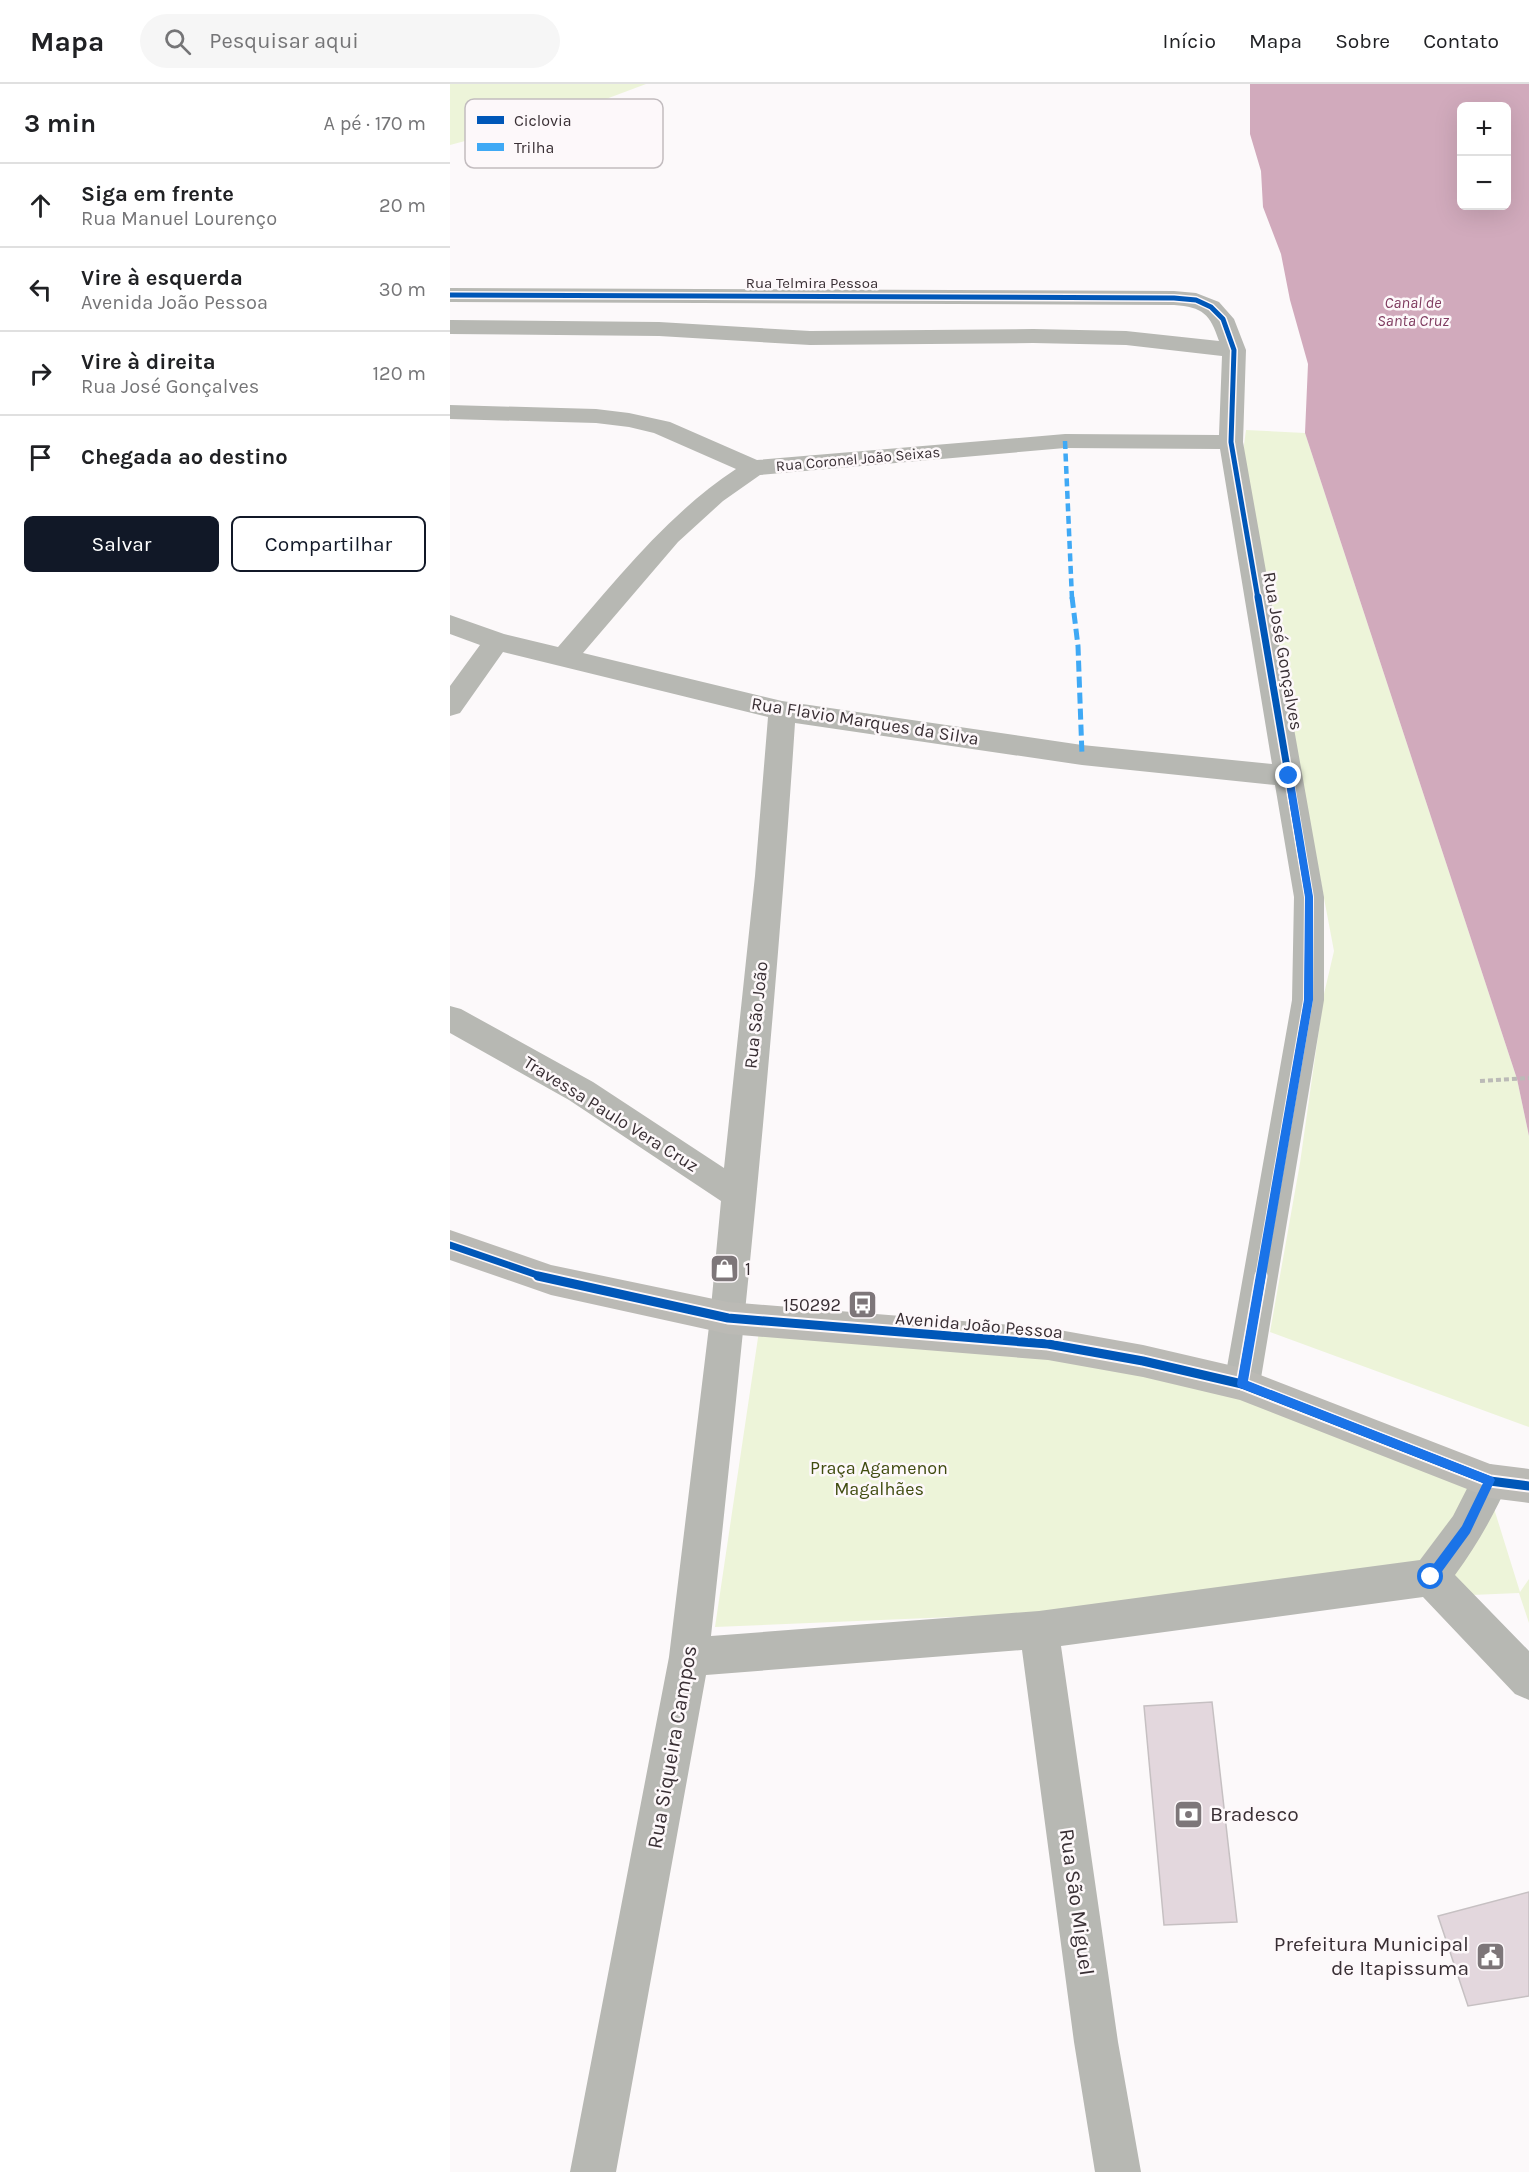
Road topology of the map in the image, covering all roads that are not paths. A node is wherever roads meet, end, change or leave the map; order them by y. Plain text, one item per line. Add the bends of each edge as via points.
1 (450, 295) edge
2 (450, 327) edge
3 (1234, 350) junction
4 (450, 412) edge
5 (1231, 442) junction
6 (754, 468) junction
7 (450, 624) edge
8 (497, 641) junction
9 (564, 658) junction
10 (450, 706) edge
11 (782, 711) junction
12 (1289, 776) junction
13 (450, 1018) edge
14 (738, 1194) junction
15 (450, 1245) edge
16 (728, 1318) junction
17 (1242, 1384) junction
18 (1490, 1480) junction
19 (1529, 1486) edge
20 (1431, 1577) junction
21 (1040, 1630) junction
22 (689, 1657) junction
23 (1529, 1680) edge
24 (593, 2172) edge
25 (1118, 2172) edge

1 - 3 street, Rua Telmira Pessoa via 1174,298 1196,300 1211,307 1223,319
2 - 3 street via 659,329 810,338 1126,338
3 - 5 street, Rua José Gonçalves
4 - 6 street via 629,420 661,427
5 - 6 street, Rua Coronel João Seixas via 1065,441
5 - 12 street, Rua José Gonçalves
6 - 9 street, Rua Coronel João Seixas via 714,495 669,536
7 - 8 street, Rua Flavio Marques da Silva
8 - 9 street, Rua Flavio Marques da Silva
8 - 10 street
9 - 11 street, Rua Flavio Marques da Silva
11 - 12 street, Rua Flavio Marques da Silva via 1082,755
11 - 14 street, Rua São João via 770,876
12 - 17 street, Rua José Gonçalves via 1309,897 1308,1000
13 - 14 street, Travessa Paulo Vera Cruz via 581,1091
14 - 16 street, Rua São João
15 - 16 main road, Avenida João Pessoa via 551,1280
16 - 17 main road, Avenida João Pessoa via 1048,1344
16 - 22 street, Rua Siqueira Campos
17 - 18 main road, Avenida João Pessoa
18 - 19 main road, Avenida João Pessoa
18 - 20 street via 1466,1529
20 - 21 street
20 - 23 street
21 - 22 street
21 - 25 street, Rua São Miguel via 1096,2042
22 - 24 street, Rua Siqueira Campos

